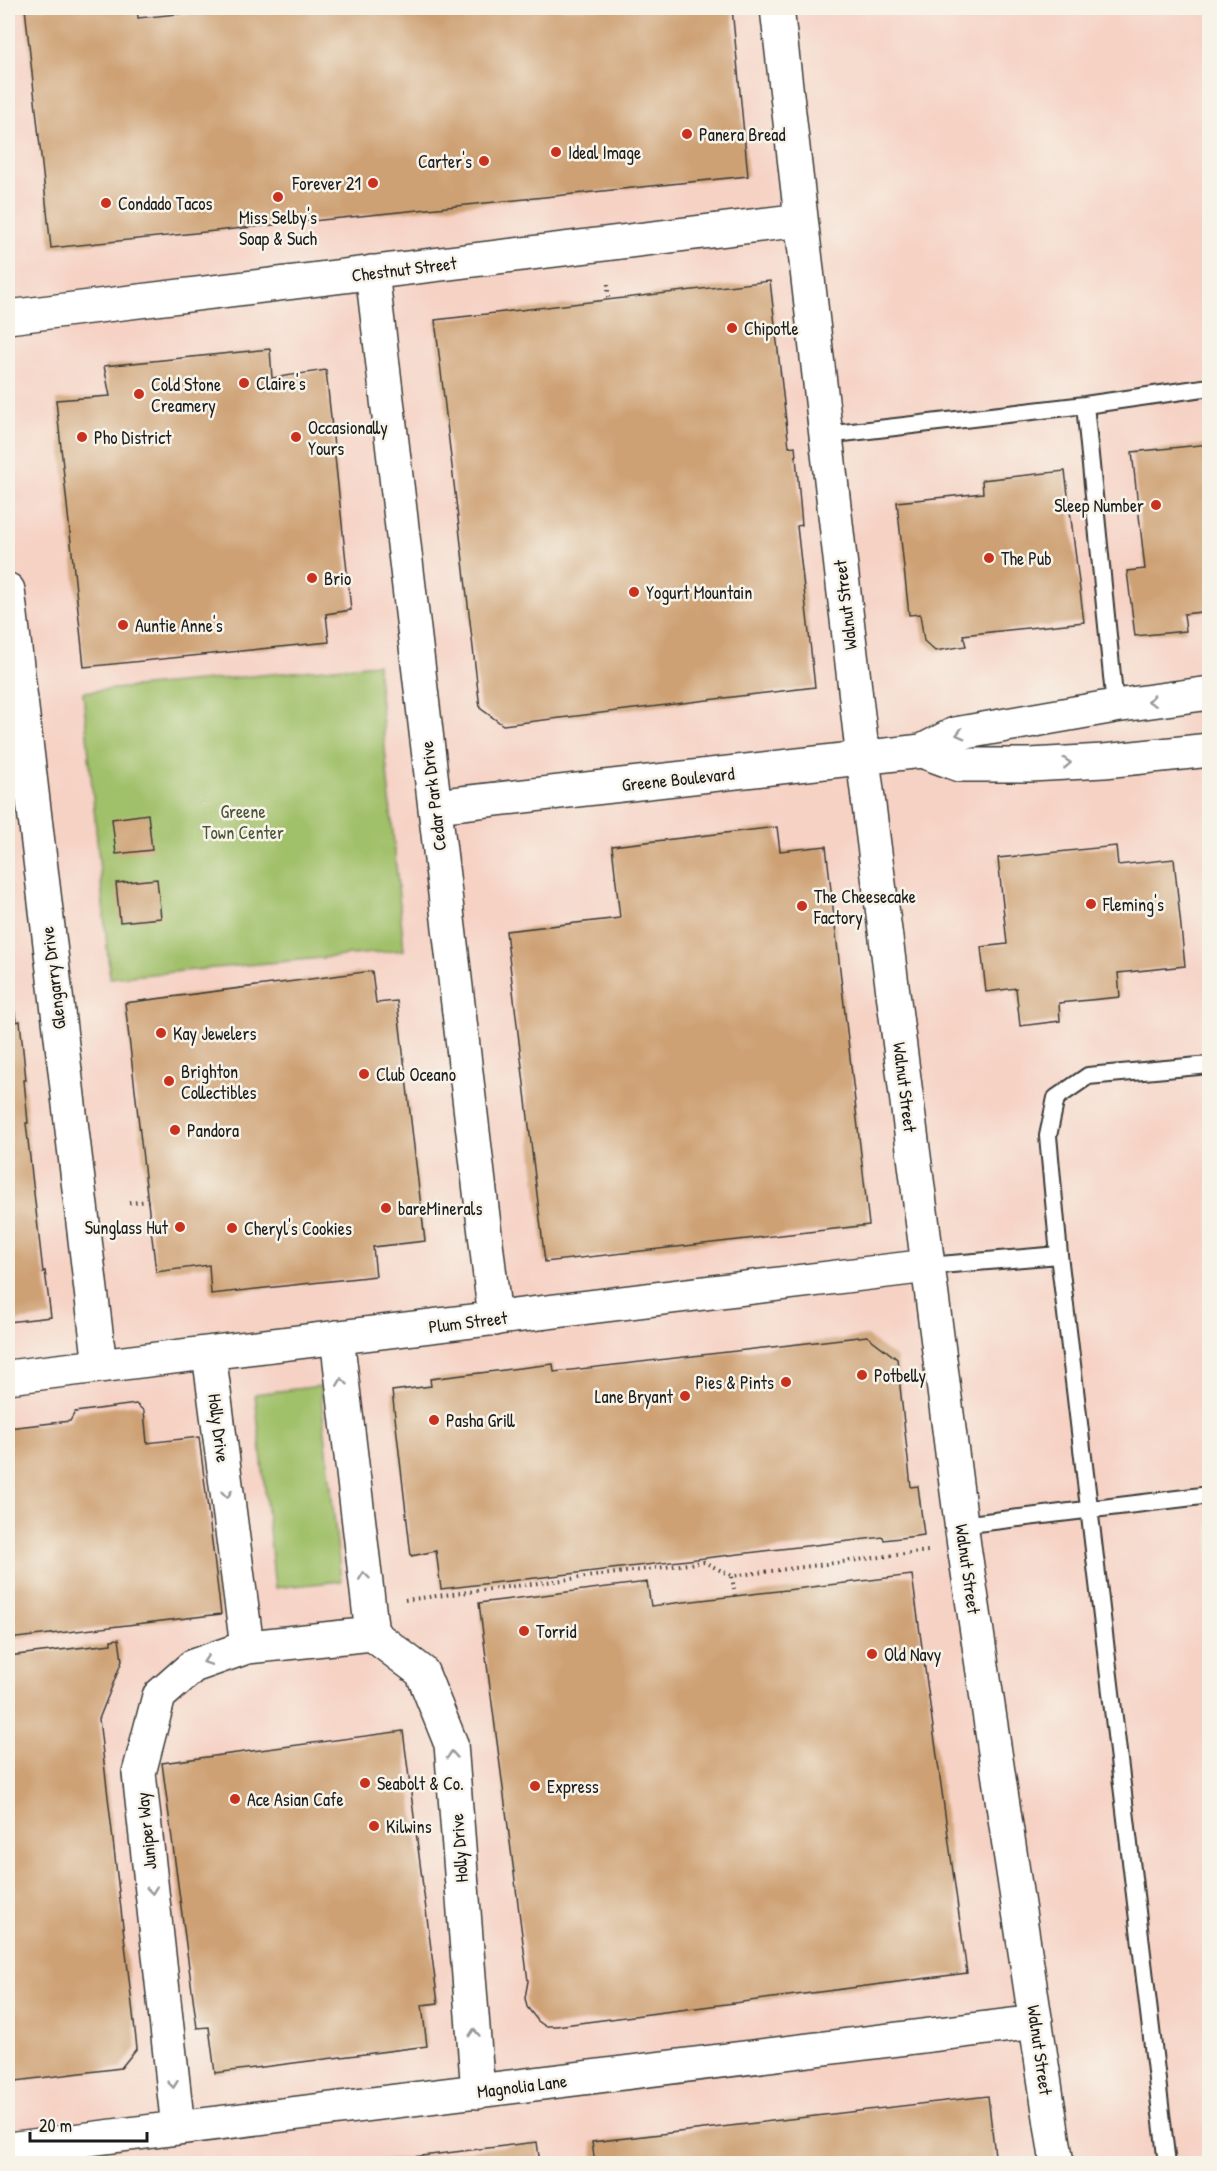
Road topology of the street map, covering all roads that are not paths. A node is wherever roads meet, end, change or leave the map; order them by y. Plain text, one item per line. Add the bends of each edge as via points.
1 (777, 8) edge
2 (801, 220) junction
3 (372, 273) junction
4 (8, 317) edge
5 (1209, 387) edge
6 (1085, 405) junction
7 (826, 435) junction
8 (8, 590) edge
9 (1209, 693) edge
10 (1115, 706) junction
11 (1209, 750) edge
12 (922, 751) junction
13 (863, 759) junction
14 (435, 806) junction
15 (1209, 1065) edge
16 (1059, 1255) junction
17 (928, 1266) junction
18 (495, 1319) junction
19 (337, 1337) junction
20 (209, 1353) junction
21 (100, 1366) junction
22 (8, 1377) edge
23 (1209, 1495) edge
24 (1089, 1510) junction
25 (963, 1536) junction
26 (370, 1620) junction
27 (247, 1647) junction
28 (1036, 2022) junction
29 (478, 2092) junction
30 (178, 2128) junction
31 (8, 2148) edge
32 (1057, 2163) edge
33 (1167, 2163) edge

1 - 2 street, Walnut Street
2 - 3 street, Chestnut Street
2 - 7 street, Walnut Street
3 - 4 street, Chestnut Street
3 - 14 street, Cedar Park Drive
5 - 6 lane
6 - 7 lane
6 - 10 lane
7 - 13 street, Walnut Street
8 - 21 street, Glengarry Drive
9 -> 10 street, Greene Boulevard
10 -> 12 street, Greene Boulevard via 955,734
12 -> 11 street, Greene Boulevard via 960,765 1030,765
12 - 13 street, Greene Boulevard
13 - 14 street, Greene Boulevard
13 - 17 street, Walnut Street
14 - 18 street, Cedar Park Drive
15 - 16 lane via 1088,1076 1056,1098 1048,1136
16 - 17 lane
16 - 24 lane
17 - 18 street, Plum Street
17 - 25 street, Walnut Street
18 - 19 street, Plum Street
19 - 20 street, Plum Street
26 -> 19 street
20 - 21 street, Plum Street
20 -> 27 street, Holly Drive
21 - 22 street, Plum Street
23 - 24 lane
24 - 25 lane
24 - 33 lane
25 - 28 street, Walnut Street
26 - 27 street, Juniper Way via 305,1641
29 -> 26 street, Holly Drive via 451,1744 422,1672
27 -> 30 street, Juniper Way via 193,1666 159,1696 140,1773
28 - 29 street, Magnolia Lane
28 - 32 street, Walnut Street
29 - 30 street, Magnolia Lane
30 - 31 street, Magnolia Lane

